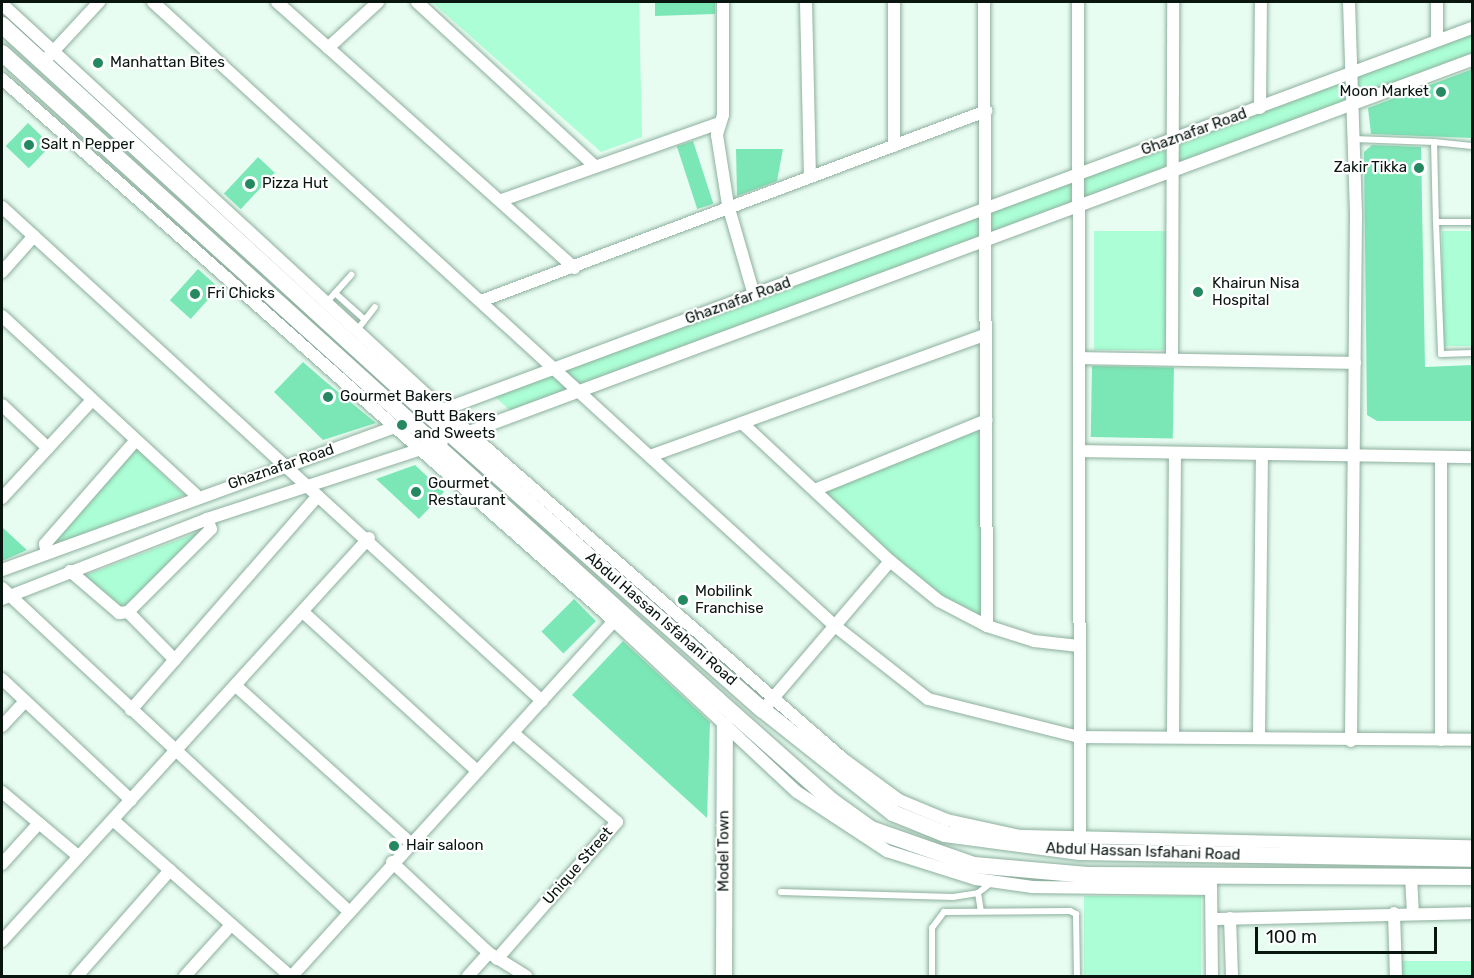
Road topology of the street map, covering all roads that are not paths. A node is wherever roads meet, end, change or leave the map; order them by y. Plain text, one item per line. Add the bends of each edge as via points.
1 (99, 2) edge
2 (153, 2) edge
3 (277, 2) edge
4 (378, 2) edge
5 (417, 2) edge
6 (723, 2) edge
7 (806, 2) edge
8 (894, 2) edge
9 (984, 2) edge
10 (1078, 2) edge
11 (1173, 2) edge
12 (1261, 2) edge
13 (1349, 2) edge
14 (1437, 2) edge
15 (2, 4) edge
16 (2, 26) edge
17 (1473, 28) edge
18 (1437, 39) junction
19 (328, 48) junction
20 (54, 50) junction
21 (2, 53) edge
22 (1473, 60) edge
23 (42, 63) junction
24 (1350, 72) junction
25 (2, 79) edge
26 (1354, 105) junction
27 (1260, 108) junction
28 (986, 111) junction
29 (720, 123) junction
30 (1354, 139) junction
31 (1173, 140) junction
32 (1434, 142) junction
33 (894, 146) junction
34 (1473, 146) edge
35 (596, 166) junction
36 (1174, 170) junction
37 (1078, 176) junction
38 (810, 177) junction
39 (502, 200) junction
40 (728, 205) junction
41 (1078, 205) junction
42 (2, 207) edge
43 (988, 209) junction
44 (1436, 222) junction
45 (1473, 222) edge
46 (34, 236) junction
47 (986, 240) junction
48 (574, 268) junction
49 (2, 272) edge
50 (351, 275) dead end
51 (335, 293) junction
52 (754, 295) junction
53 (481, 301) junction
54 (375, 307) dead end
55 (322, 308) junction
56 (2, 316) edge
57 (364, 319) junction
58 (352, 335) junction
59 (984, 335) junction
60 (1473, 352) edge
61 (1081, 357) junction
62 (1172, 359) junction
63 (1356, 363) junction
64 (555, 369) junction
65 (580, 392) junction
66 (92, 399) junction
67 (2, 405) edge
68 (436, 413) junction
69 (987, 420) junction
70 (742, 423) junction
71 (403, 425) junction
72 (461, 435) junction
73 (136, 440) junction
74 (428, 447) junction
75 (48, 448) junction
76 (1081, 451) junction
77 (1175, 453) junction
78 (1262, 454) junction
79 (653, 455) junction
80 (1356, 456) junction
81 (1473, 457) edge
82 (1441, 458) junction
83 (284, 467) junction
84 (305, 485) junction
85 (818, 489) junction
86 (197, 496) junction
87 (318, 496) junction
88 (2, 498) edge
89 (207, 519) junction
90 (369, 538) junction
91 (47, 553) junction
92 (890, 561) junction
93 (2, 570) edge
94 (70, 570) junction
95 (5, 594) edge
96 (128, 612) junction
97 (303, 612) junction
98 (618, 617) junction
99 (835, 626) junction
100 (987, 626) junction
101 (1079, 646) junction
102 (175, 660) junction
103 (2, 679) edge
104 (236, 686) junction
105 (25, 701) junction
106 (542, 701) junction
107 (768, 704) junction
108 (131, 710) junction
109 (2, 726) edge
110 (725, 726) junction
111 (513, 733) junction
112 (1173, 736) junction
113 (1259, 736) junction
114 (1079, 737) junction
115 (1441, 740) junction
116 (1473, 740) edge
117 (1351, 741) junction
118 (176, 752) junction
119 (477, 771) junction
120 (2, 792) edge
121 (131, 800) junction
122 (113, 819) junction
123 (39, 823) junction
124 (409, 842) junction
125 (1080, 846) junction
126 (1473, 846) edge
127 (78, 856) junction
128 (1473, 859) edge
129 (392, 862) junction
130 (2, 864) edge
131 (170, 870) junction
132 (1411, 876) junction
133 (1473, 877) edge
134 (993, 882) junction
135 (1211, 884) junction
136 (781, 892) dead end
137 (978, 893) junction
138 (347, 910) junction
139 (981, 911) junction
140 (1413, 912) junction
141 (1394, 913) junction
142 (1473, 913) edge
143 (1230, 918) junction
144 (1212, 919) junction
145 (231, 925) junction
146 (2, 941) edge
147 (493, 956) junction
148 (77, 976) edge
149 (185, 976) edge
150 (291, 976) edge
151 (468, 976) edge
152 (526, 976) edge
153 (724, 976) edge
154 (932, 976) edge
155 (1077, 976) edge
156 (1212, 976) edge
157 (1232, 976) edge
158 (1396, 976) edge

1 - 20 street
2 - 53 street
3 - 19 street
4 - 19 street
5 - 35 street
6 - 29 street
7 - 38 street
8 - 33 street
9 - 28 street
10 - 37 street
11 - 31 street
12 - 27 street
13 - 24 street
14 - 18 street
15 - 20 street
16 - 23 main road, Abdul Hassan Isfahani Road
17 - 18 street, Ghaznafar Road
18 - 24 street, Ghaznafar Road
19 - 39 street
20 - 23 street
20 - 55 street
21 - 71 main road, Abdul Hassan Isfahani Road
22 - 26 street, Ghaznafar Road
23 - 55 main road, Abdul Hassan Isfahani Road
24 - 26 street
24 - 27 street, Ghaznafar Road
25 - 71 street
26 - 30 street
26 - 36 street, Ghaznafar Road
27 - 31 street, Ghaznafar Road
28 - 33 street
28 - 43 street
29 - 35 street
29 - 40 street
30 - 32 lane
30 - 63 street
31 - 36 street
31 - 37 street, Ghaznafar Road
32 - 34 lane
32 - 44 lane
33 - 38 street
35 - 39 street
36 - 41 street, Ghaznafar Road
36 - 62 street
37 - 41 street
37 - 43 street, Ghaznafar Road
38 - 40 street
39 - 48 street
40 - 48 street via 701,222
40 - 52 street
41 - 47 street, Ghaznafar Road
41 - 61 street
42 - 46 street
43 - 47 street
43 - 52 street, Ghaznafar Road
44 - 45 lane
44 - 60 lane via 1441,354
46 - 49 street
46 - 83 street
47 - 59 street
47 - 65 street, Ghaznafar Road
48 - 53 street
50 - 51 lane
51 - 55 lane
51 - 57 lane
52 - 64 street, Ghaznafar Road
53 - 64 street
54 - 57 lane
55 - 58 main road, Abdul Hassan Isfahani Road
56 - 66 street
57 - 58 lane
58 - 68 main road, Abdul Hassan Isfahani Road
59 - 69 street
59 - 70 street
61 - 62 street
61 - 76 street
62 - 63 street
63 - 80 street
64 - 65 street
64 - 68 street, Ghaznafar Road
65 - 72 street, Ghaznafar Road
65 - 79 street
66 - 73 street
66 - 75 street
67 - 75 street
68 - 71 street, Ghaznafar Road
68 - 72 main road, Abdul Hassan Isfahani Road
69 - 85 street
69 - 100 street
70 - 79 street
70 - 85 street
71 - 74 main road, Abdul Hassan Isfahani Road
71 - 83 street, Ghaznafar Road
72 - 74 street, Ghaznafar Road
72 - 107 main road, Abdul Hassan Isfahani Road
73 - 86 street
73 - 91 street via 45,544
74 - 84 street, Ghaznafar Road
74 - 98 main road, Abdul Hassan Isfahani Road
75 - 88 street
76 - 77 street
76 - 101 street
77 - 78 street
77 - 112 street
78 - 80 street
78 - 113 street
79 - 99 street
80 - 82 street
80 - 117 street
81 - 82 street
82 - 115 street
83 - 84 street
83 - 86 street, Ghaznafar Road
84 - 87 street
84 - 89 street, Ghaznafar Road
85 - 92 street
86 - 91 street, Ghaznafar Road
87 - 90 street
87 - 102 street
89 - 94 street, Ghaznafar Road
89 - 96 street via 211,529
90 - 97 street
90 - 106 street
91 - 93 street, Ghaznafar Road
92 - 99 street
92 - 100 street via 939,601
94 - 95 street, Ghaznafar Road
94 - 96 street via 119,613
95 - 108 street
96 - 102 street
97 - 104 street
97 - 119 street
98 - 106 street
98 - 110 street
98 - 135 main road, Abdul Hassan Isfahani Road via 832,801 872,829 911,847 974,865
99 - 107 street
99 - 114 street via 928,699
100 - 101 street via 1034,641
101 - 114 street
102 - 108 street
103 - 105 street
104 - 118 street
104 - 124 street
105 - 109 street
105 - 121 street
106 - 111 street
107 - 125 main road, Abdul Hassan Isfahani Road via 893,813 945,834
108 - 118 street
110 - 134 street via 797,792 888,851
110 - 153 main road, Model Town
111 - 119 street
111 - 147 street, Unique Street via 617,822
112 - 113 street
112 - 114 street
113 - 117 street
114 - 125 street
115 - 116 street
115 - 117 street
118 - 121 street
118 - 138 street
119 - 124 street
120 - 123 street
121 - 122 street
122 - 127 street
122 - 131 street
123 - 127 street
123 - 130 street
124 - 129 street
125 - 126 street
125 - 128 main road, Abdul Hassan Isfahani Road
127 - 146 street
129 - 138 street
129 - 147 street
131 - 145 street
131 - 148 street
132 - 133 main road, Abdul Hassan Isfahani Road
132 - 135 main road, Abdul Hassan Isfahani Road
132 - 140 street
134 - 135 street via 1032,887
134 - 137 lane
135 - 144 street
136 - 137 lane via 953,897
137 - 139 lane
138 - 150 street
139 - 154 lane via 944,912 935,917
139 - 155 lane via 1076,914
140 - 141 street
140 - 142 street
141 - 143 street
141 - 158 street
143 - 144 street
143 - 157 street
144 - 156 street
145 - 149 street
145 - 150 street
147 - 151 street
147 - 152 street

